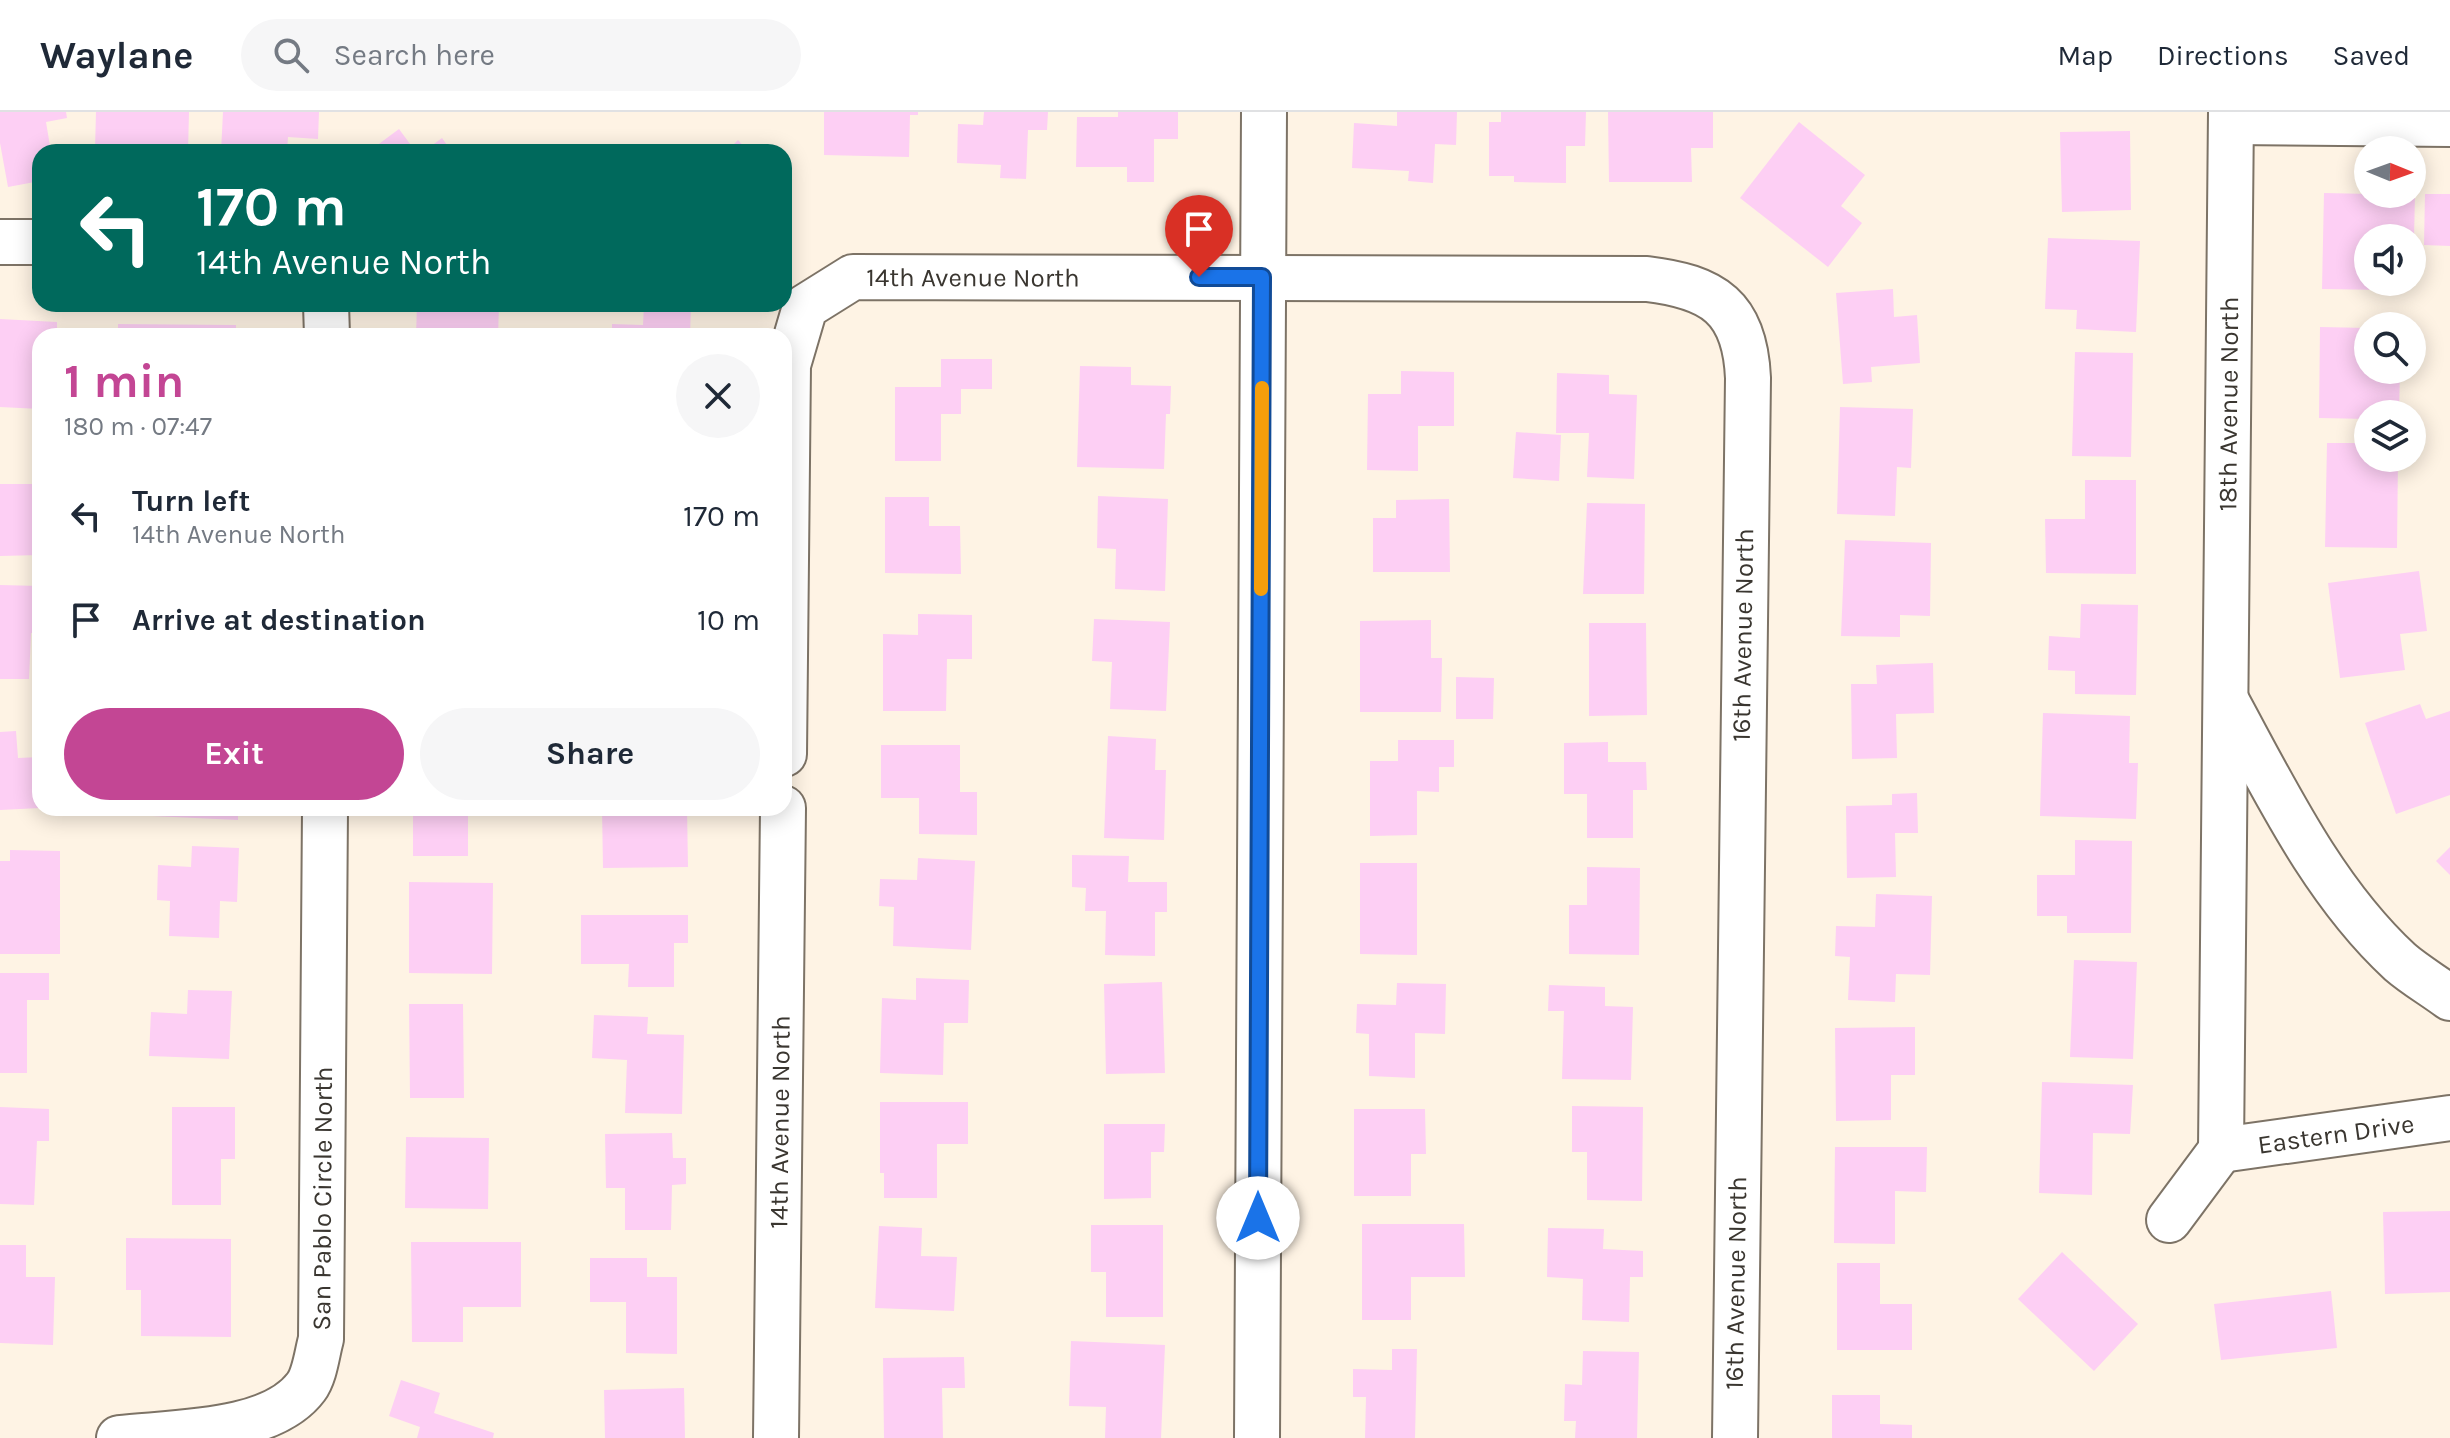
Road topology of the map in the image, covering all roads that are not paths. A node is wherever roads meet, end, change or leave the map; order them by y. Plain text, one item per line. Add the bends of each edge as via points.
1 (1264, 112) edge
2 (2231, 117) edge
3 (2450, 124) edge
4 (0, 242) edge
5 (32, 242) edge
6 (1262, 277) junction
7 (792, 351) edge
8 (2225, 698) junction
9 (325, 816) edge
10 (783, 816) edge
11 (2450, 998) edge
12 (2450, 1118) edge
13 (2221, 1150) junction
14 (2169, 1220) dead end
15 (119, 1438) edge
16 (776, 1438) edge
17 (1257, 1438) edge
18 (1735, 1438) edge

1 - 6 street
2 - 3 street
2 - 8 street, 18th Avenue North
4 - 5 street
6 - 7 street, 14th Avenue North via 853,277 805,307
6 - 17 street
6 - 18 street, 16th Avenue North via 1647,279 1686,284 1714,297 1732,319 1747,353
8 - 11 street, 18th Avenue North via 2289,816 2352,908 2400,962
8 - 13 street, 18th Avenue North
9 - 15 street, San Pablo Circle North via 321,1339 308,1385 282,1410 237,1424
10 - 16 street, 14th Avenue North
12 - 13 street, Eastern Drive
13 - 14 street

